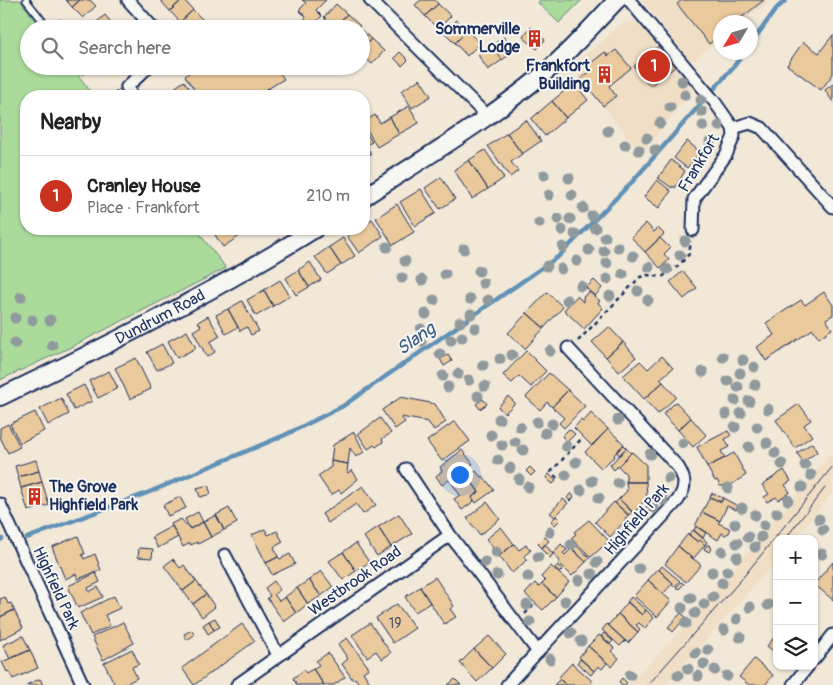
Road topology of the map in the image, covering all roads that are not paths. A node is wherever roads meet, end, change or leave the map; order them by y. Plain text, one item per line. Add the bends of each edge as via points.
1 (26, 0) edge
2 (128, 0) edge
3 (370, 0) edge
4 (617, 0) edge
5 (629, 0) edge
6 (42, 20) edge
7 (146, 20) edge
8 (140, 75) edge
9 (129, 90) edge
10 (487, 116) junction
11 (733, 128) junction
12 (370, 193) edge
13 (833, 207) edge
14 (693, 230) road end
15 (305, 235) edge
16 (568, 348) road end
17 (0, 397) edge
18 (406, 469) dead end
19 (0, 504) edge
20 (450, 535) junction
21 (225, 555) dead end
22 (833, 635) edge
23 (538, 652) junction
24 (818, 654) edge
25 (278, 655) junction
26 (805, 670) edge
27 (83, 685) edge
28 (237, 685) edge
29 (507, 685) edge
30 (793, 685) edge

1 - 6 lane
2 - 7 street
3 - 10 street
4 - 10 main road via 548,69
5 - 11 street, Frankfort
8 - 9 street via 127,87
10 - 12 main road
11 - 13 street via 750,123 762,128
11 - 14 street, Frankfort via 734,136 726,155 694,199
15 - 17 main road, Dundrum Road via 177,309
16 - 23 street, Highfield Park via 678,468 685,484 678,500
18 - 20 street
19 - 27 street, Highfield Park
20 - 23 street
20 - 25 street, Westbrook Road
21 - 25 street
22 - 24 street
23 - 29 street, Highfield Park
25 - 28 street, Westbrook Road
26 - 30 street

